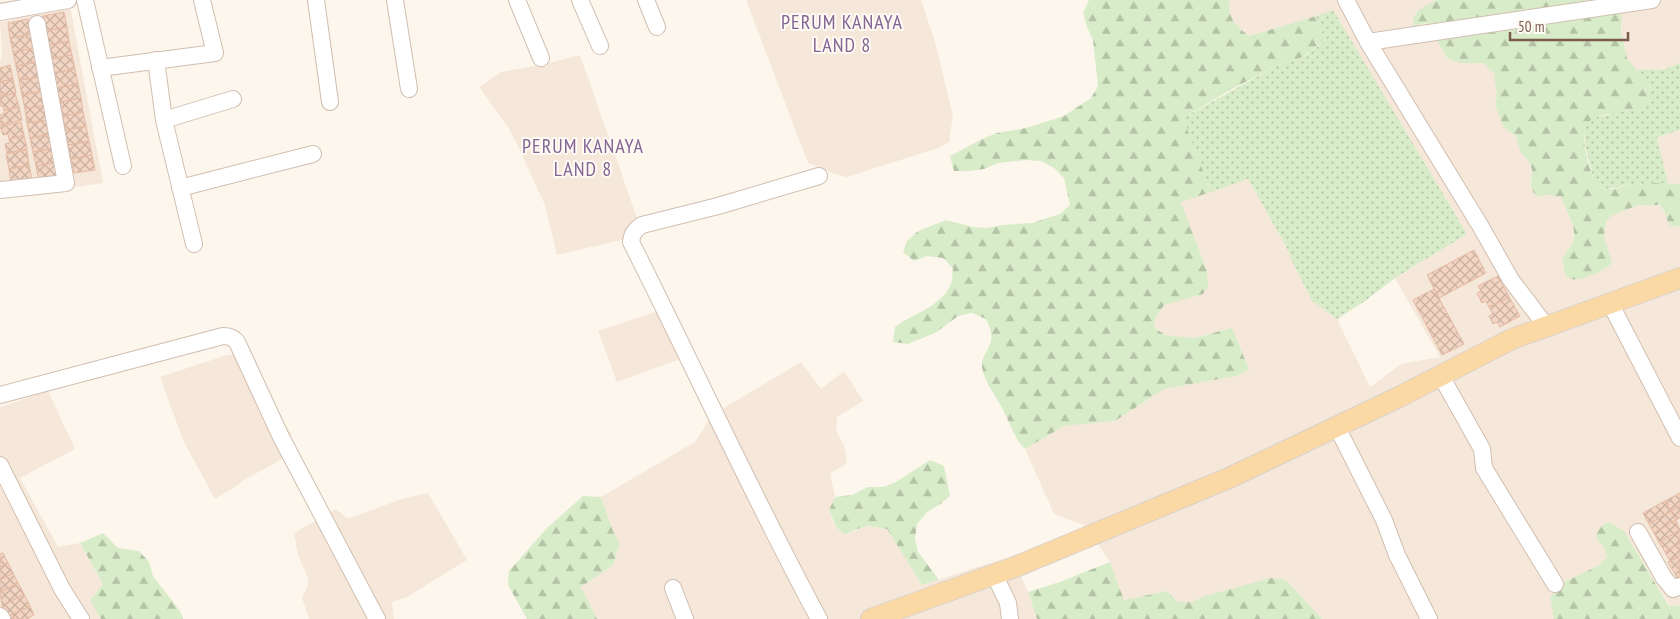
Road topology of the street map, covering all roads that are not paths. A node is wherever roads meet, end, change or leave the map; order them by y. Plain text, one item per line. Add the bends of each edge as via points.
1 (68, 0) edge
2 (85, 0) edge
3 (202, 0) edge
4 (316, 0) edge
5 (395, 0) edge
6 (517, 0) edge
7 (580, 0) edge
8 (646, 0) edge
9 (1346, 0) edge
10 (1652, 0) edge
11 (3, 8) edge
12 (37, 24) dead end
13 (657, 27) dead end
14 (1368, 42) junction
15 (600, 46) dead end
16 (541, 58) dead end
17 (156, 60) junction
18 (100, 68) junction
19 (409, 89) dead end
20 (233, 99) dead end
21 (330, 102) dead end
22 (164, 120) junction
23 (313, 154) dead end
24 (123, 166) dead end
25 (820, 176) dead end
26 (180, 188) junction
27 (0, 190) edge
28 (194, 244) dead end
29 (1680, 278) edge
30 (1610, 303) junction
31 (1546, 326) junction
32 (1441, 376) junction
33 (0, 394) edge
34 (1337, 426) junction
35 (1680, 438) edge
36 (0, 465) edge
37 (1638, 532) dead end
38 (994, 574) junction
39 (1555, 584) dead end
40 (1680, 586) edge
41 (673, 588) dead end
42 (0, 616) edge
43 (2, 619) edge
44 (81, 619) edge
45 (377, 619) edge
46 (685, 619) edge
47 (819, 619) edge
48 (871, 619) edge
49 (1010, 619) edge
50 (1429, 619) edge

1 - 11 street
2 - 18 street
3 - 17 street via 214,53
4 - 21 street
5 - 19 street
6 - 16 street
7 - 15 street
8 - 13 street
9 - 14 street
10 - 14 street
12 - 27 street via 66,183
14 - 31 street via 1512,280
17 - 18 street
17 - 22 street
18 - 24 street
20 - 22 street
22 - 26 street
23 - 26 street
25 - 47 street via 642,226 636,229 631,242
26 - 28 street
29 - 30 main road
30 - 31 main road
30 - 35 street
31 - 32 main road via 1512,339
32 - 34 main road
32 - 39 street via 1482,450 1484,468
33 - 45 street via 223,336 234,339 281,437
34 - 38 main road via 1229,478
34 - 50 street
36 - 44 street via 62,589
37 - 40 street via 1664,578 1674,589
38 - 48 main road
38 - 49 street via 1008,603
41 - 46 street
42 - 43 street

